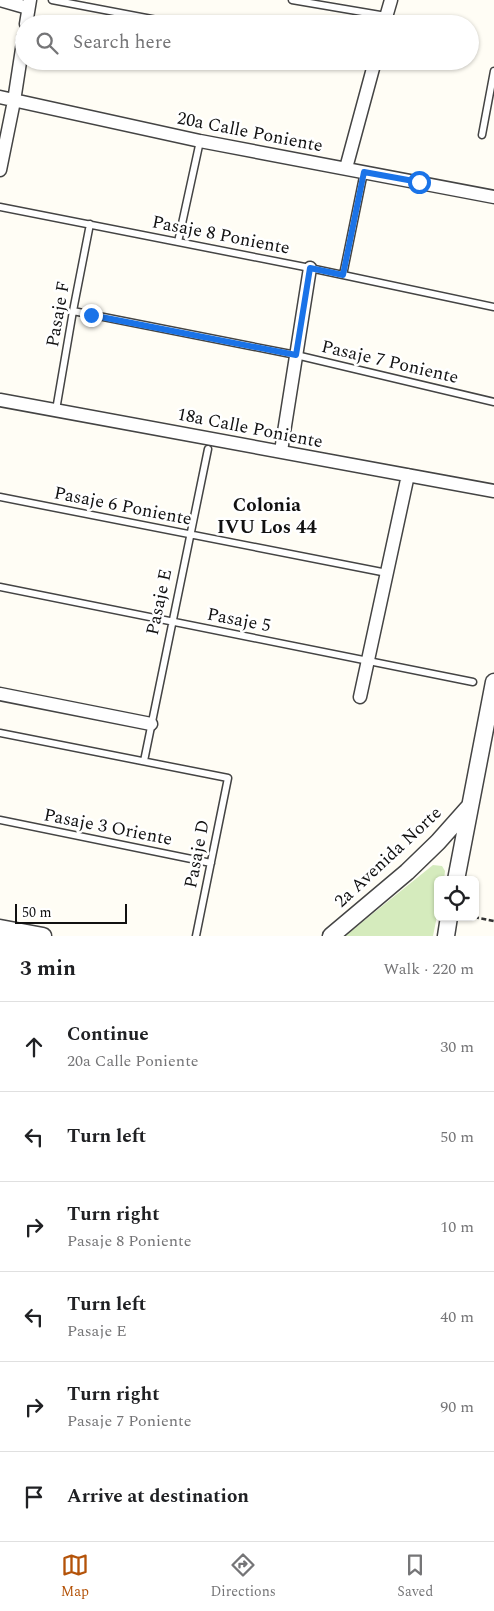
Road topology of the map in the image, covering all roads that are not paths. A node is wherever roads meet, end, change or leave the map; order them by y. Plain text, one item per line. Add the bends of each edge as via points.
1 (0, 0) edge
2 (52, 0) edge
3 (292, 0) edge
4 (391, 0) edge
5 (29, 4) edge
6 (131, 15) edge
7 (362, 15) edge
8 (386, 15) edge
9 (19, 70) edge
10 (373, 70) edge
11 (494, 71) edge
12 (0, 97) edge
13 (14, 100) junction
14 (482, 136) dead end
15 (200, 141) junction
16 (346, 168) junction
17 (0, 170) edge
18 (364, 172) junction
19 (494, 197) edge
20 (0, 207) edge
21 (90, 224) junction
22 (178, 242) junction
23 (310, 268) junction
24 (343, 275) junction
25 (494, 307) edge
26 (73, 311) junction
27 (296, 355) junction
28 (0, 400) edge
29 (494, 402) edge
30 (56, 410) junction
31 (208, 449) dead end
32 (280, 451) junction
33 (408, 475) junction
34 (494, 490) edge
35 (0, 497) edge
36 (191, 535) junction
37 (387, 573) junction
38 (0, 586) edge
39 (173, 622) junction
40 (368, 661) junction
41 (473, 682) dead end
42 (494, 682) edge
43 (0, 694) edge
44 (360, 697) dead end
45 (152, 724) junction
46 (0, 733) edge
47 (489, 734) edge
48 (144, 762) junction
49 (470, 806) junction
50 (0, 820) edge
51 (211, 863) junction
52 (457, 876) edge
53 (448, 921) edge
54 (0, 928) edge
55 (43, 936) edge
56 (196, 936) edge
57 (331, 936) edge
58 (446, 936) edge

1 - 5 street
2 - 6 lane
3 - 7 lane
4 - 8 street
9 - 13 street
10 - 16 street
11 - 14 lane
12 - 13 street, 20a Calle Poniente
13 - 15 street, 20a Calle Poniente
13 - 17 street
15 - 16 street, 20a Calle Poniente
15 - 22 lane
16 - 18 street, 20a Calle Poniente
18 - 19 street, 20a Calle Poniente
18 - 24 lane
20 - 21 lane, Pasaje 8 Poniente
21 - 22 lane, Pasaje 8 Poniente
21 - 26 lane, Pasaje F
22 - 23 lane, Pasaje 8 Poniente
23 - 24 lane, Pasaje 8 Poniente
23 - 27 street
24 - 25 lane, Pasaje 8 Poniente
26 - 27 lane, Pasaje 7 Poniente
26 - 30 lane, Pasaje F
27 - 29 lane, Pasaje 7 Poniente
27 - 32 street
28 - 30 street, 18a Calle Poniente
30 - 32 street, 18a Calle Poniente
31 - 36 lane, Pasaje E
32 - 33 street, 18a Calle Poniente
33 - 34 street, 18a Calle Poniente
33 - 37 street
35 - 36 lane, Pasaje 6 Poniente
36 - 37 lane, Pasaje 6 Poniente
36 - 39 lane, Pasaje E
37 - 40 street
38 - 39 lane, Pasaje 5
39 - 40 lane, Pasaje 5
39 - 45 lane, Pasaje E
40 - 41 lane, Pasaje 5
40 - 44 street
42 - 47 street
43 - 45 street
45 - 48 lane, Pasaje E
46 - 48 lane
47 - 49 street
48 - 51 lane, Pasaje D via 228,778
49 - 52 street
49 - 57 street, 2a Avenida Norte via 407,872
50 - 51 lane, Pasaje 3 Oriente
51 - 56 lane, Pasaje D
53 - 58 street
54 - 55 street

